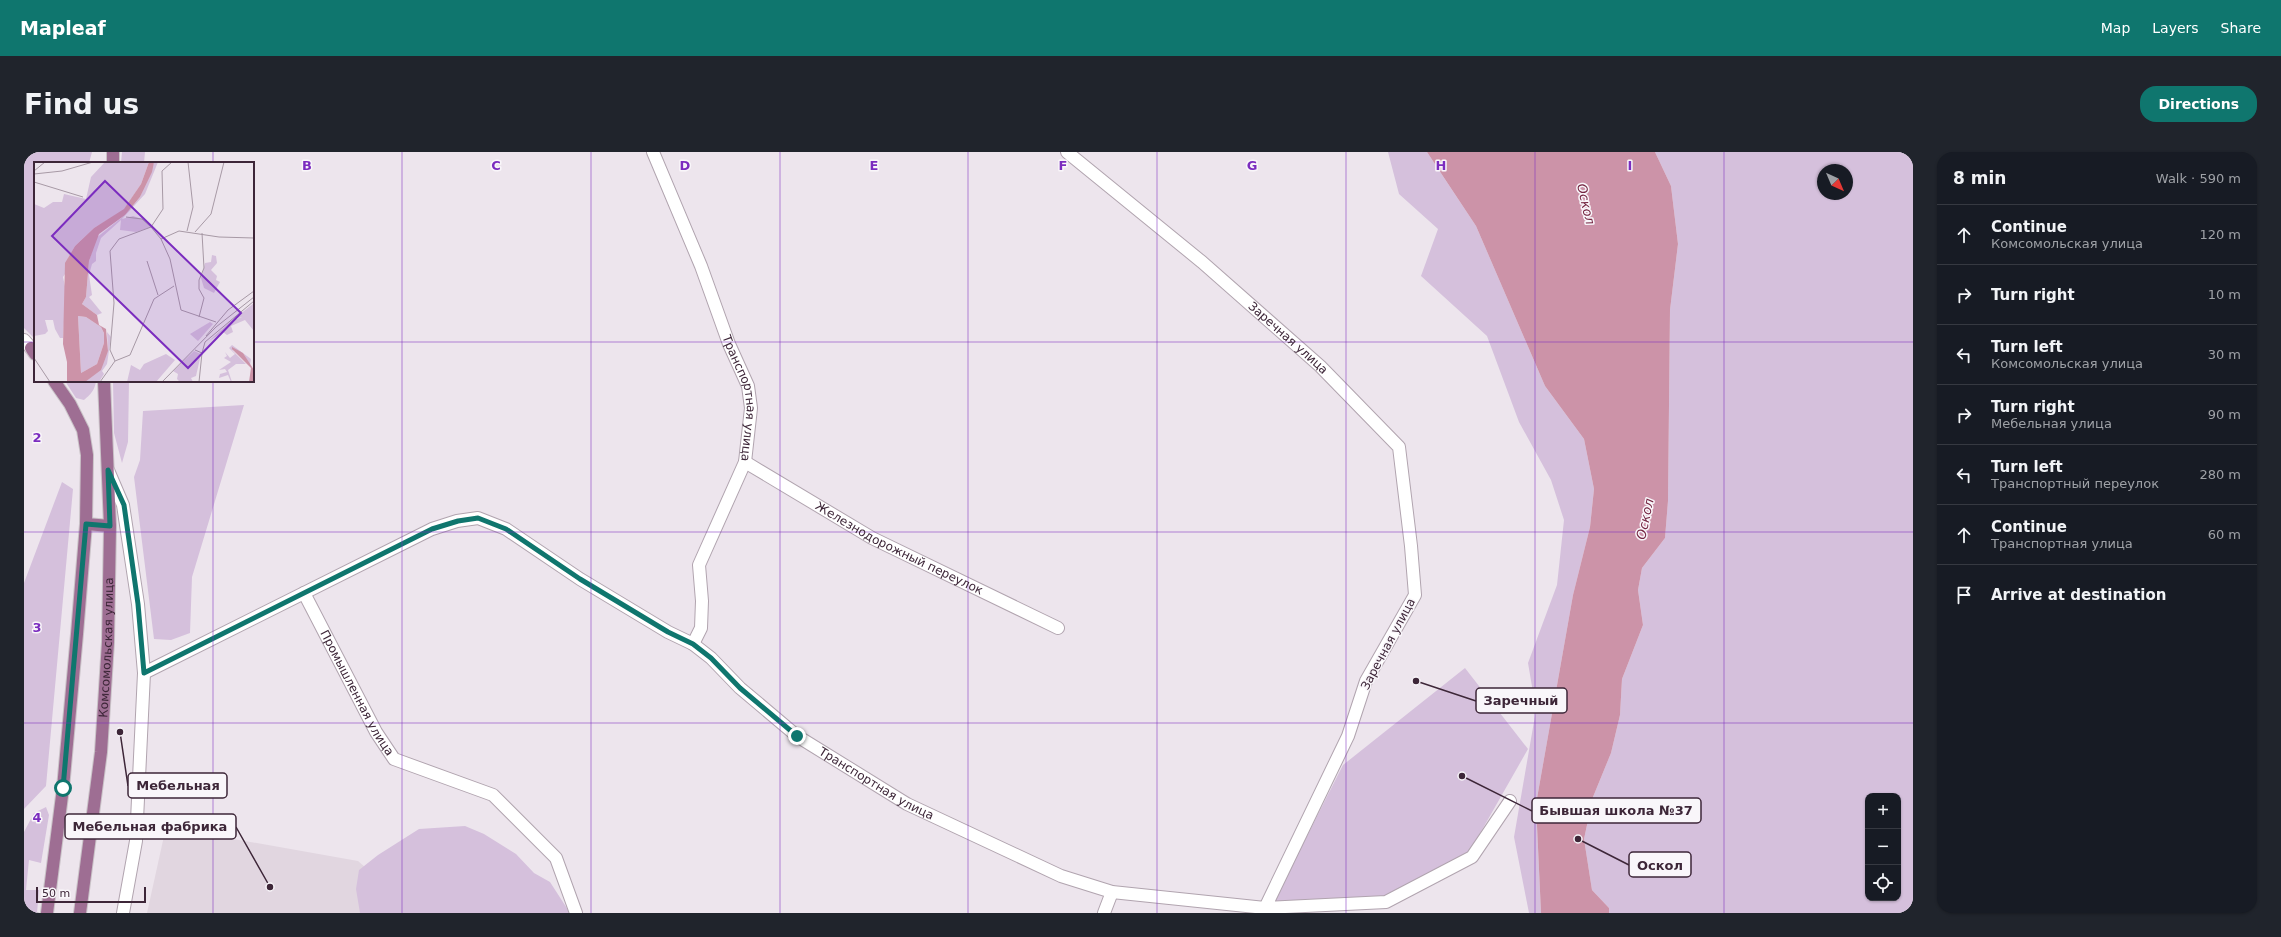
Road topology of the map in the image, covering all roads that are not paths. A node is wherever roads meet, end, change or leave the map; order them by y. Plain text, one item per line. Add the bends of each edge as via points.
1 (114, 152) edge
2 (653, 152) edge
3 (1067, 152) edge
4 (113, 162) edge
5 (55, 382) edge
6 (104, 382) edge
7 (745, 462) junction
8 (108, 470) junction
9 (86, 524) junction
10 (110, 526) junction
11 (304, 593) junction
12 (1058, 628) dead end
13 (693, 644) junction
14 (144, 673) junction
15 (1510, 801) dead end
16 (1112, 892) junction
17 (1266, 910) edge
18 (47, 913) edge
19 (80, 913) edge
20 (123, 913) edge
21 (576, 913) edge
22 (1104, 913) edge

1 - 4 main road
2 - 7 street, Транспортная улица via 748,386 751,408
3 - 17 street, Заречная улица via 1202,262 1320,366 1399,447 1415,595 1366,681 1348,736
5 - 9 main road via 70,404 83,430 87,455
6 - 8 main road, Комсомольская улица
7 - 12 street, Железнодорожный переулок via 872,538
7 - 13 street, Транспортная улица via 699,564 701,628
8 - 10 main road, Комсомольская улица
8 - 14 street via 124,505 138,604
9 - 10 main road
9 - 18 main road via 63,780
10 - 19 main road, Комсомольская улица via 108,642 101,752
11 - 13 street via 432,529 478,518 506,529 587,583 668,632
11 - 14 street
11 - 21 street, Промышленная улица via 376,732 394,759 493,795 556,858
13 - 16 street, Транспортная улица via 797,736 907,804 1061,876
14 - 20 street via 136,842
15 - 17 street via 1472,858 1386,902
16 - 17 street, Транспортная улица
16 - 22 street

